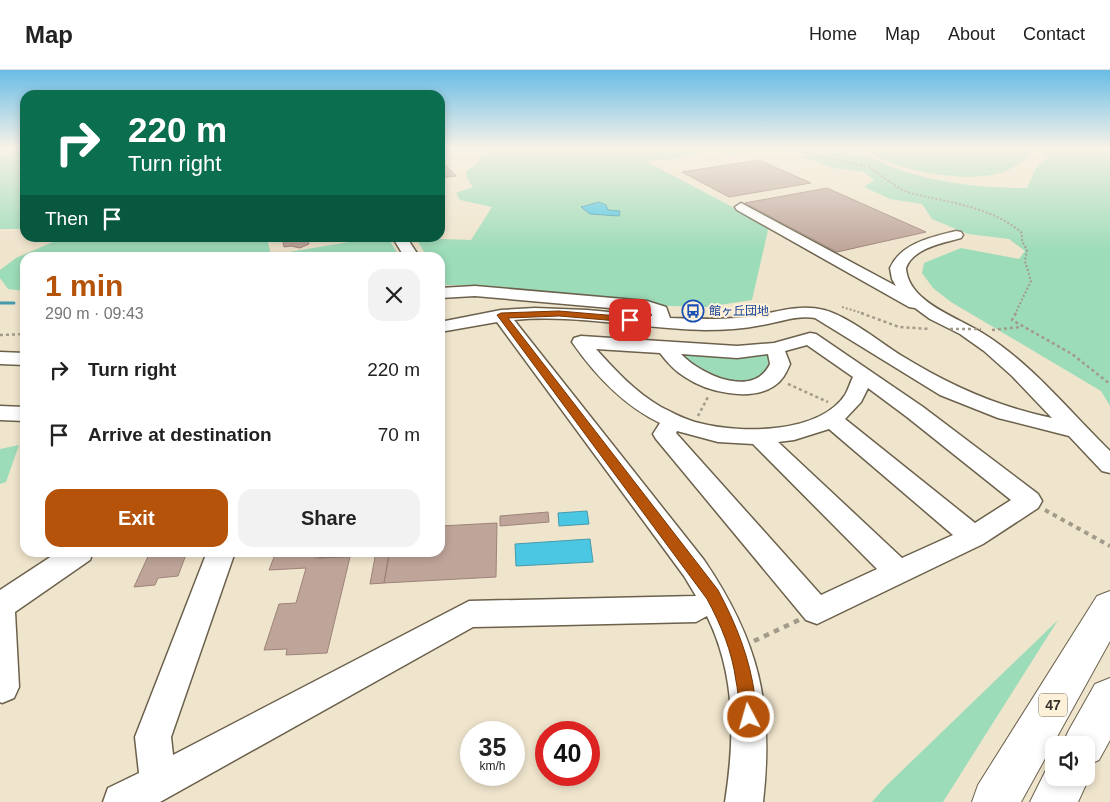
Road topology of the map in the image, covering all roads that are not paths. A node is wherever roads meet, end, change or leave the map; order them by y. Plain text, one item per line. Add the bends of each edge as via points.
1 (741, 207) dead end
2 (956, 235) dead end
3 (445, 293) edge
4 (501, 315) junction
5 (929, 316) junction
6 (766, 320) junction
7 (662, 323) junction
8 (684, 325) junction
9 (709, 325) junction
10 (445, 326) edge
11 (666, 348) junction
12 (775, 348) junction
13 (720, 352) junction
14 (0, 358) edge
15 (20, 359) edge
16 (863, 376) junction
17 (0, 413) edge
18 (20, 414) edge
19 (837, 414) junction
20 (682, 424) junction
21 (1075, 430) junction
22 (758, 436) junction
23 (1110, 465) edge
24 (974, 537) junction
25 (73, 557) edge
26 (219, 557) edge
27 (899, 573) junction
28 (0, 606) edge
29 (1110, 607) edge
30 (696, 609) dead end
31 (2, 686) dead end
32 (1110, 698) edge
33 (1089, 736) edge
34 (158, 781) junction
35 (1062, 786) edge
36 (122, 802) edge
37 (744, 802) edge
38 (995, 802) edge
39 (1053, 802) edge

1 - 5 street
2 - 5 street via 916,249 898,266 898,276
3 - 7 street via 476,291 647,306 660,312
4 - 7 street via 559,313
4 - 10 street
4 - 37 street via 694,568 719,606 737,649 748,699 750,748
5 - 21 street via 971,333 992,347
6 - 8 street via 748,309 698,313
6 - 9 street
6 - 21 street via 801,311 821,314 959,396 999,411
7 - 8 street
8 - 9 street
9 - 13 street
11 - 12 street via 690,372 715,384 753,386 774,378 780,364
11 - 13 street
11 - 20 street via 581,342 631,397 648,409
12 - 13 street
12 - 16 street via 810,338
14 - 15 street
16 - 19 street via 861,385
16 - 24 street via 915,412 1028,501
17 - 18 street
19 - 22 street via 812,428 789,434
19 - 24 street
20 - 22 street via 720,434
20 - 27 street via 664,434 817,611
21 - 23 street
22 - 27 street
24 - 27 street
25 - 28 street
26 - 34 street via 153,737
28 - 31 street
29 - 38 main road, 47
30 - 34 street via 469,614
32 - 33 main road
34 - 36 street
35 - 39 main road

